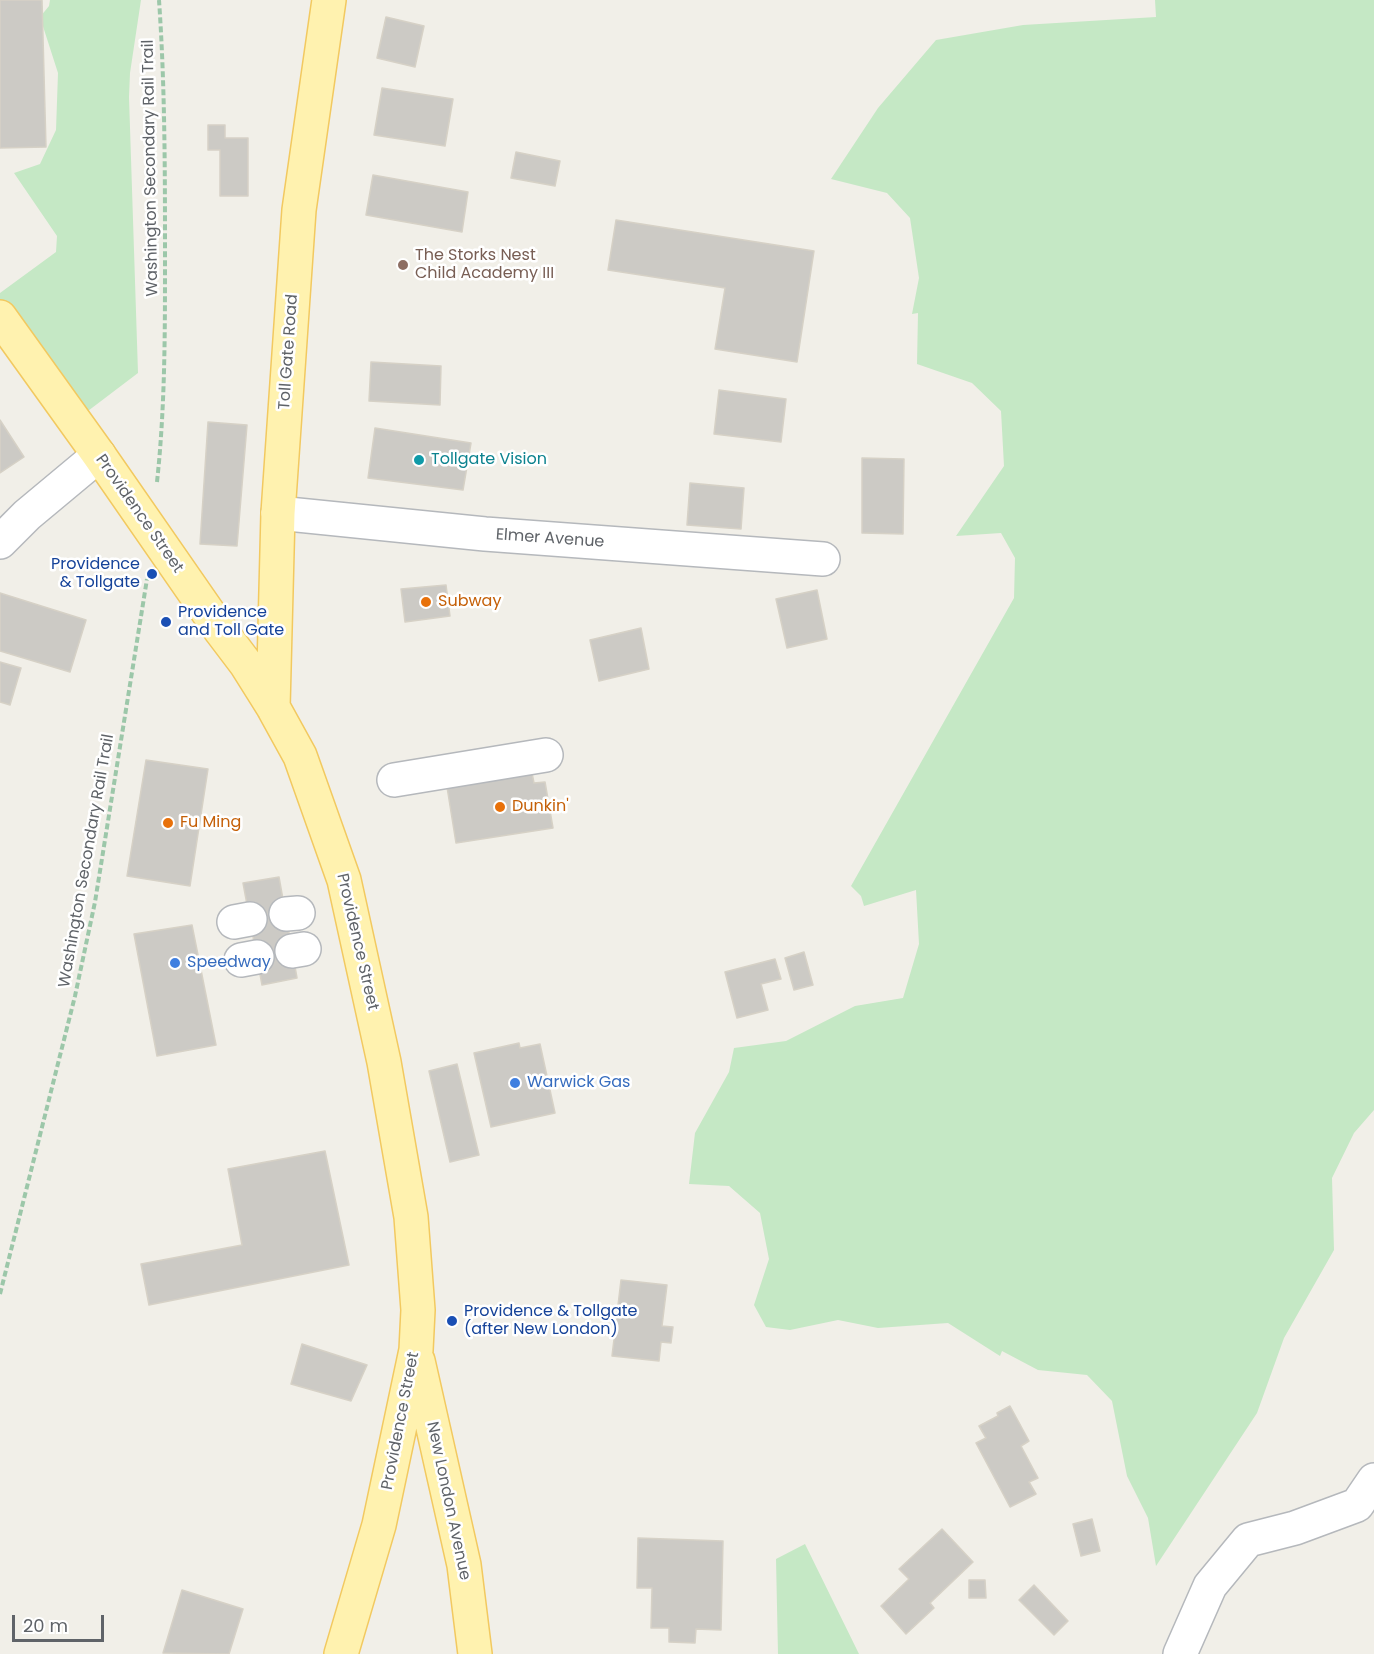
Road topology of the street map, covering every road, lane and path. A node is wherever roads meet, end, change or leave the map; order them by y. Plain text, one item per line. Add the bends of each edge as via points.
1 (159, 0) edge
2 (329, 0) edge
3 (0, 317) edge
4 (99, 455) junction
5 (278, 513) junction
6 (152, 533) junction
7 (0, 542) edge
8 (823, 559) dead end
9 (273, 707) junction
10 (546, 755) dead end
11 (394, 780) dead end
12 (0, 1294) edge
13 (416, 1350) junction
14 (1374, 1480) edge
15 (341, 1654) edge
16 (475, 1654) edge
17 (1180, 1654) edge

1 - 6 path, Washington Secondary Rail Trail via 165,335 164,403
2 - 5 main road, Toll Gate Road via 299,210
3 - 4 main road, Providence Street
4 - 6 main road, Providence Street
4 - 7 street
5 - 8 street, Elmer Avenue via 485,534
5 - 9 main road, Toll Gate Road
6 - 9 main road, Providence Street
6 - 12 path, Washington Secondary Rail Trail via 144,605 95,902
9 - 13 main road, Providence Street via 300,756 344,880 384,1062 411,1217 418,1310
10 - 11 street
13 - 15 main road, Providence Street via 379,1525
13 - 16 main road, New London Avenue via 464,1565
14 - 17 street via 1358,1505 1248,1540 1210,1586

